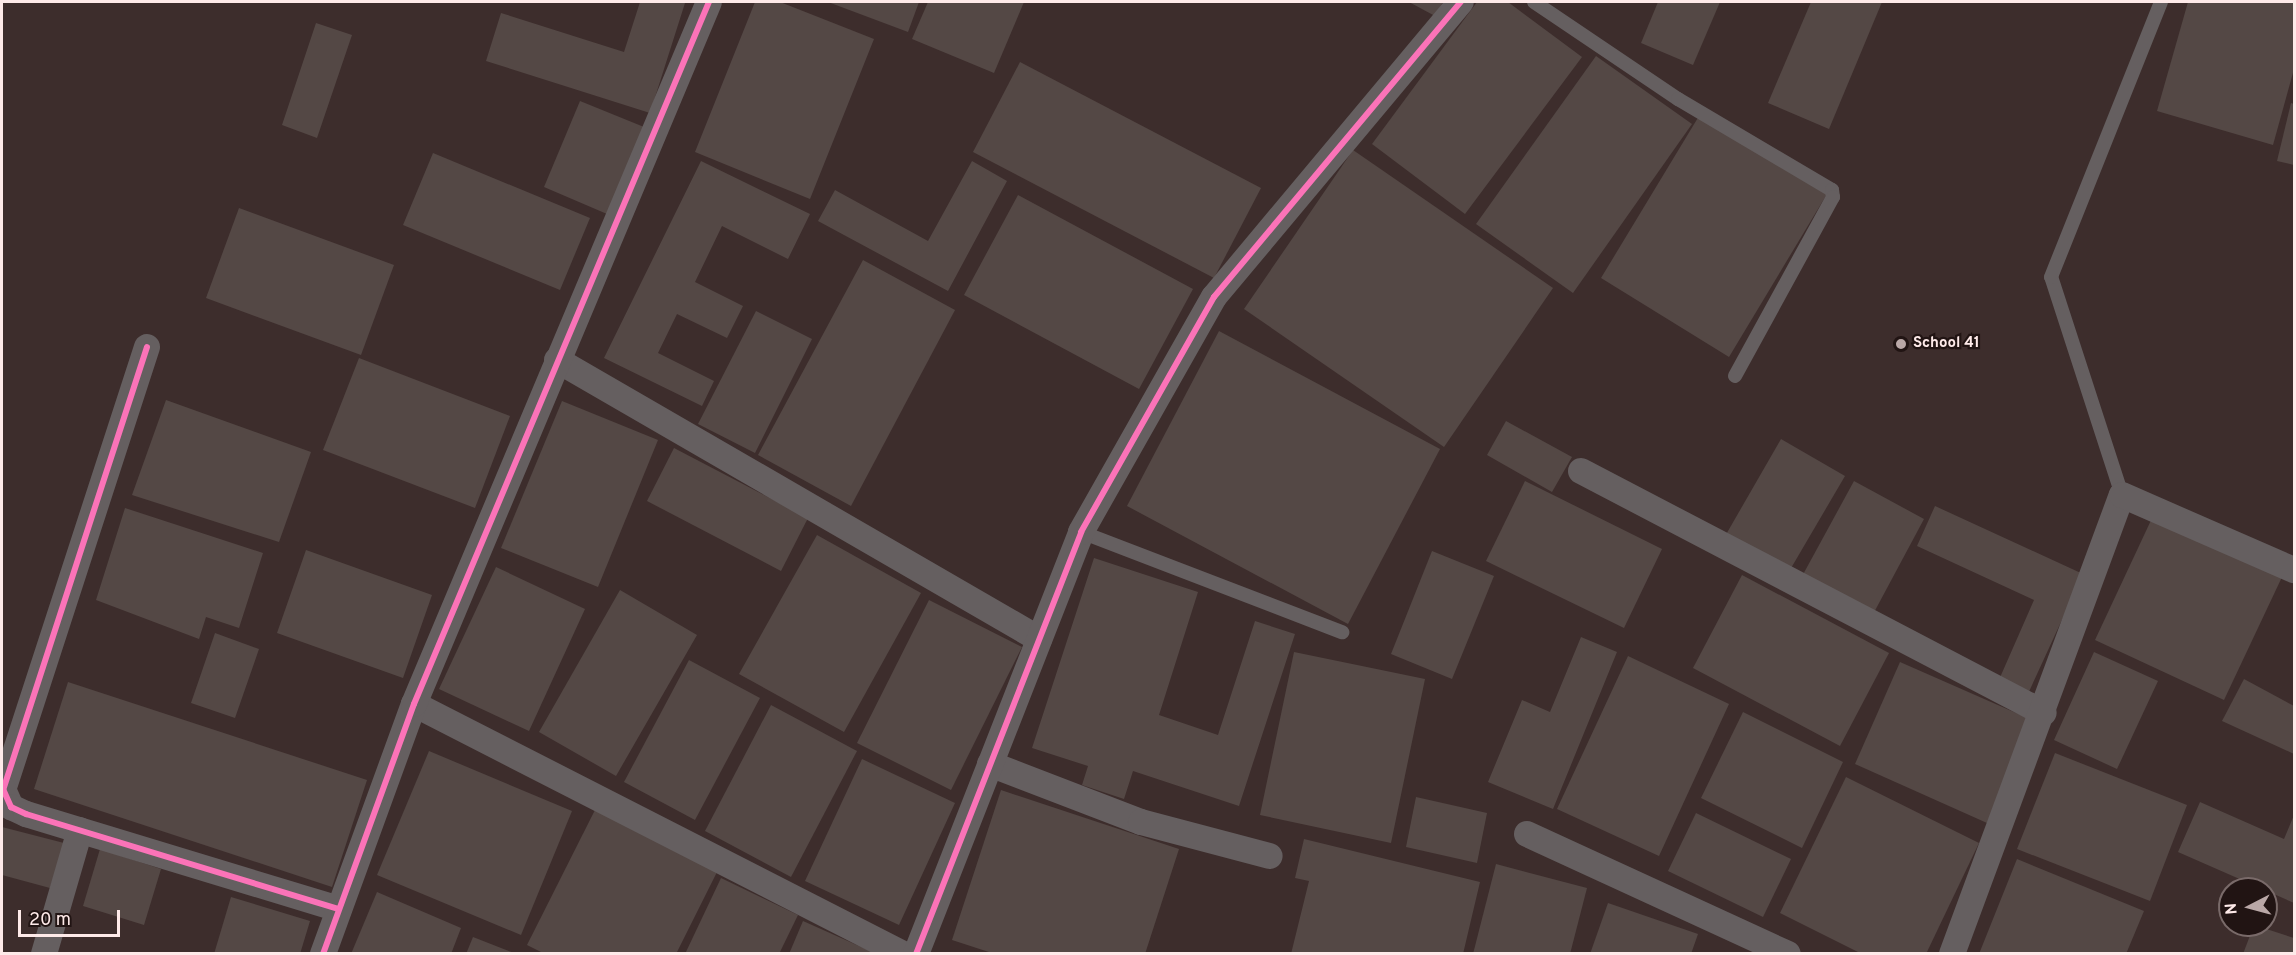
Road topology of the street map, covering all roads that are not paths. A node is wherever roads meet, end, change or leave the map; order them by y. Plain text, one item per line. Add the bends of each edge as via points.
1 (709, 2) edge
2 (1461, 2) edge
3 (1534, 2) edge
4 (2161, 2) edge
5 (147, 347) dead end
6 (557, 360) junction
7 (1735, 376) dead end
8 (1581, 471) dead end
9 (2122, 495) junction
10 (1081, 532) junction
11 (2295, 570) edge
12 (1342, 632) dead end
13 (1039, 639) junction
14 (414, 704) junction
15 (2044, 713) junction
16 (990, 764) junction
17 (80, 830) junction
18 (1527, 834) dead end
19 (1270, 856) dead end
20 (339, 909) junction
21 (44, 954) edge
22 (323, 954) edge
23 (903, 954) edge
24 (916, 954) edge
25 (1788, 954) edge
26 (1952, 954) edge

1 - 6 street
2 - 10 street via 1214,297
3 - 7 lane via 1678,99 1832,190 1833,197
4 - 9 lane via 2051,277
5 - 17 street via 3,789 11,807
6 - 13 street
6 - 14 street
8 - 15 street
9 - 11 street
9 - 15 street
10 - 12 lane
10 - 13 street
13 - 16 street
14 - 20 street
14 - 23 street
15 - 26 street
16 - 19 street via 1141,822
16 - 24 street
17 - 20 street
17 - 21 street
18 - 25 street
20 - 22 street

